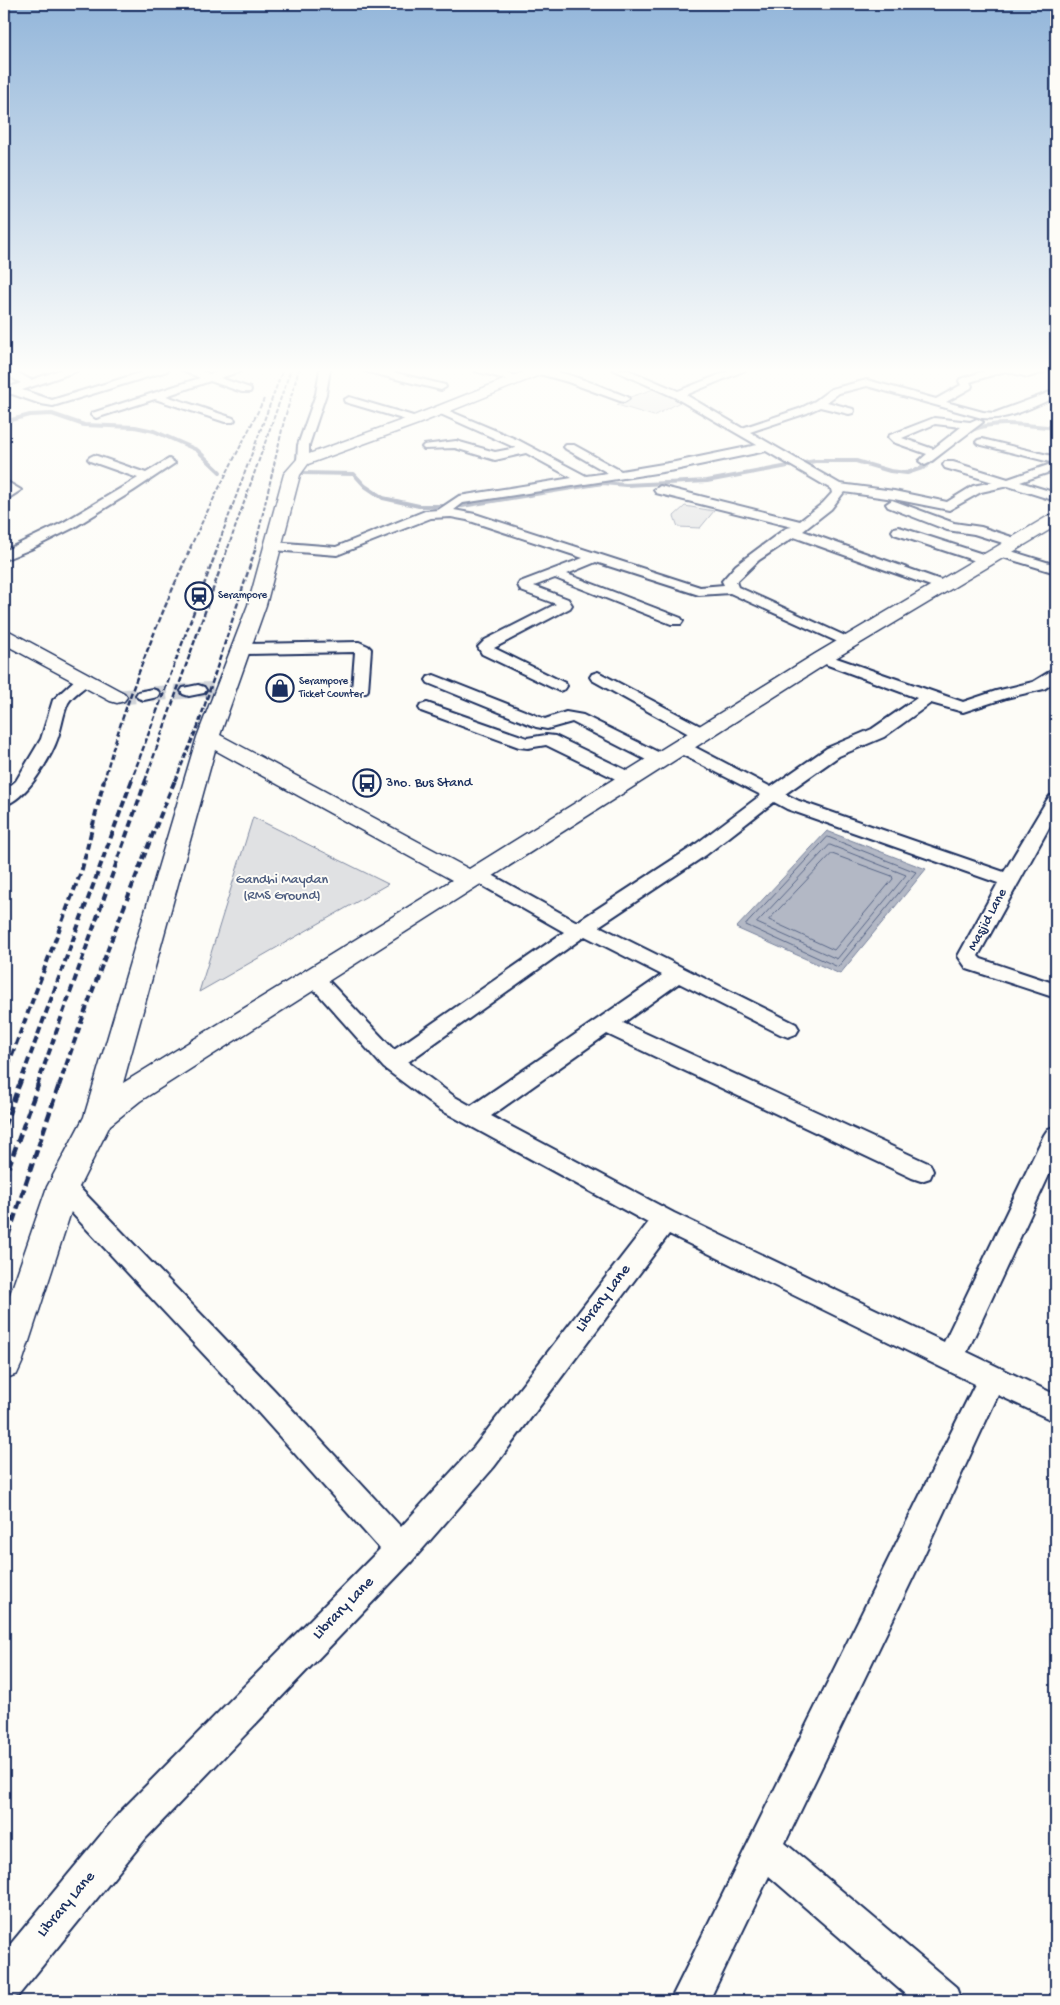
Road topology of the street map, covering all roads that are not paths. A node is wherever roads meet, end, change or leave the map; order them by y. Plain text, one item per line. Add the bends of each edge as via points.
1 (105, 463) edge
2 (168, 463) edge
3 (302, 463) edge
4 (554, 463) edge
5 (598, 463) edge
6 (690, 463) edge
7 (792, 463) edge
8 (949, 465) dead end
9 (1056, 466) edge
10 (620, 475) junction
11 (147, 477) junction
12 (585, 481) junction
13 (1007, 483) junction
14 (4, 484) edge
15 (837, 487) junction
16 (660, 490) dead end
17 (857, 490) junction
18 (4, 497) edge
19 (1056, 497) edge
20 (442, 513) junction
21 (1056, 519) edge
22 (796, 528) junction
23 (899, 531) dead end
24 (273, 546) junction
25 (1011, 549) junction
26 (4, 556) edge
27 (595, 558) junction
28 (1056, 569) edge
29 (552, 573) junction
30 (944, 586) junction
31 (732, 589) junction
32 (676, 621) dead end
33 (4, 636) edge
34 (849, 643) junction
35 (241, 649) junction
36 (822, 658) junction
37 (1056, 676) edge
38 (598, 677) dead end
39 (85, 679) junction
40 (434, 680) dead end
41 (559, 686) dead end
42 (360, 690) dead end
43 (119, 697) tunnel mouth
44 (929, 697) junction
45 (428, 708) dead end
46 (702, 734) junction
47 (208, 737) junction
48 (681, 747) junction
49 (660, 760) junction
50 (630, 779) junction
51 (772, 793) junction
52 (4, 800) edge
53 (1056, 800) edge
54 (474, 877) junction
55 (1009, 880) junction
56 (581, 929) junction
57 (678, 974) junction
58 (314, 978) junction
59 (1056, 992) edge
60 (606, 1024) junction
61 (788, 1029) dead end
62 (392, 1062) junction
63 (99, 1117) junction
64 (472, 1117) junction
65 (1056, 1135) edge
66 (921, 1171) dead end
67 (63, 1187) junction
68 (665, 1220) junction
69 (951, 1357) junction
70 (4, 1363) edge
71 (992, 1378) junction
72 (1056, 1409) edge
73 (401, 1550) junction
74 (764, 1848) junction
75 (4, 1982) edge
76 (689, 2001) edge
77 (942, 2001) edge

1 - 11 street
2 - 11 street
3 - 24 street via 292,474
4 - 12 street
5 - 10 street
6 - 10 street
7 - 15 street
8 - 13 street
9 - 13 street
10 - 12 street
11 - 26 street via 66,526
12 - 20 street via 459,500
13 - 17 street via 977,489 949,506
13 - 19 street
14 - 18 street via 15,490
15 - 17 street
15 - 22 street via 838,493 831,503
16 - 22 street
17 - 25 street via 944,524 976,530
20 - 24 street via 425,515 338,551
20 - 27 street via 470,518
21 - 25 street
22 - 30 street
22 - 31 street via 733,577 729,581
23 - 25 street
24 - 35 street
25 - 28 street
25 - 30 street
27 - 29 street
27 - 31 street via 698,592
29 - 32 street
29 - 41 street via 525,586 563,602 564,607 488,644 486,648
30 - 34 street
31 - 34 street
33 - 39 street
34 - 36 street
35 - 42 street via 359,647 363,649
35 - 47 street
36 - 44 street
36 - 46 street
37 - 44 street via 1038,686 1002,694 968,707
38 - 46 street
39 - 43 street
39 - 52 street via 62,700 49,739 30,773 22,785
40 - 49 street via 542,724 549,725 566,716 577,718
44 - 51 street via 878,733 833,752
45 - 50 street via 525,743 549,740
46 - 48 street
47 - 54 street
47 - 63 street
48 - 49 street
48 - 51 street
49 - 50 street
50 - 54 street
51 - 55 street via 812,813
51 - 56 street via 699,851
53 - 55 street, Masjid Lane
54 - 56 street
54 - 58 street
55 - 59 street, Masjid Lane via 970,952 970,960
56 - 57 street
56 - 62 street
57 - 60 street
57 - 61 street
58 - 62 street
58 - 63 street via 130,1093
60 - 64 street
60 - 66 street
62 - 64 street via 447,1104
63 - 67 street
64 - 68 street
65 - 69 street
67 - 70 street
67 - 73 street via 265,1400
68 - 69 street
68 - 73 street, Library Lane via 484,1457
69 - 71 street
71 - 72 street
71 - 74 street
73 - 75 street, Library Lane via 133,1825
74 - 76 street
74 - 77 street

